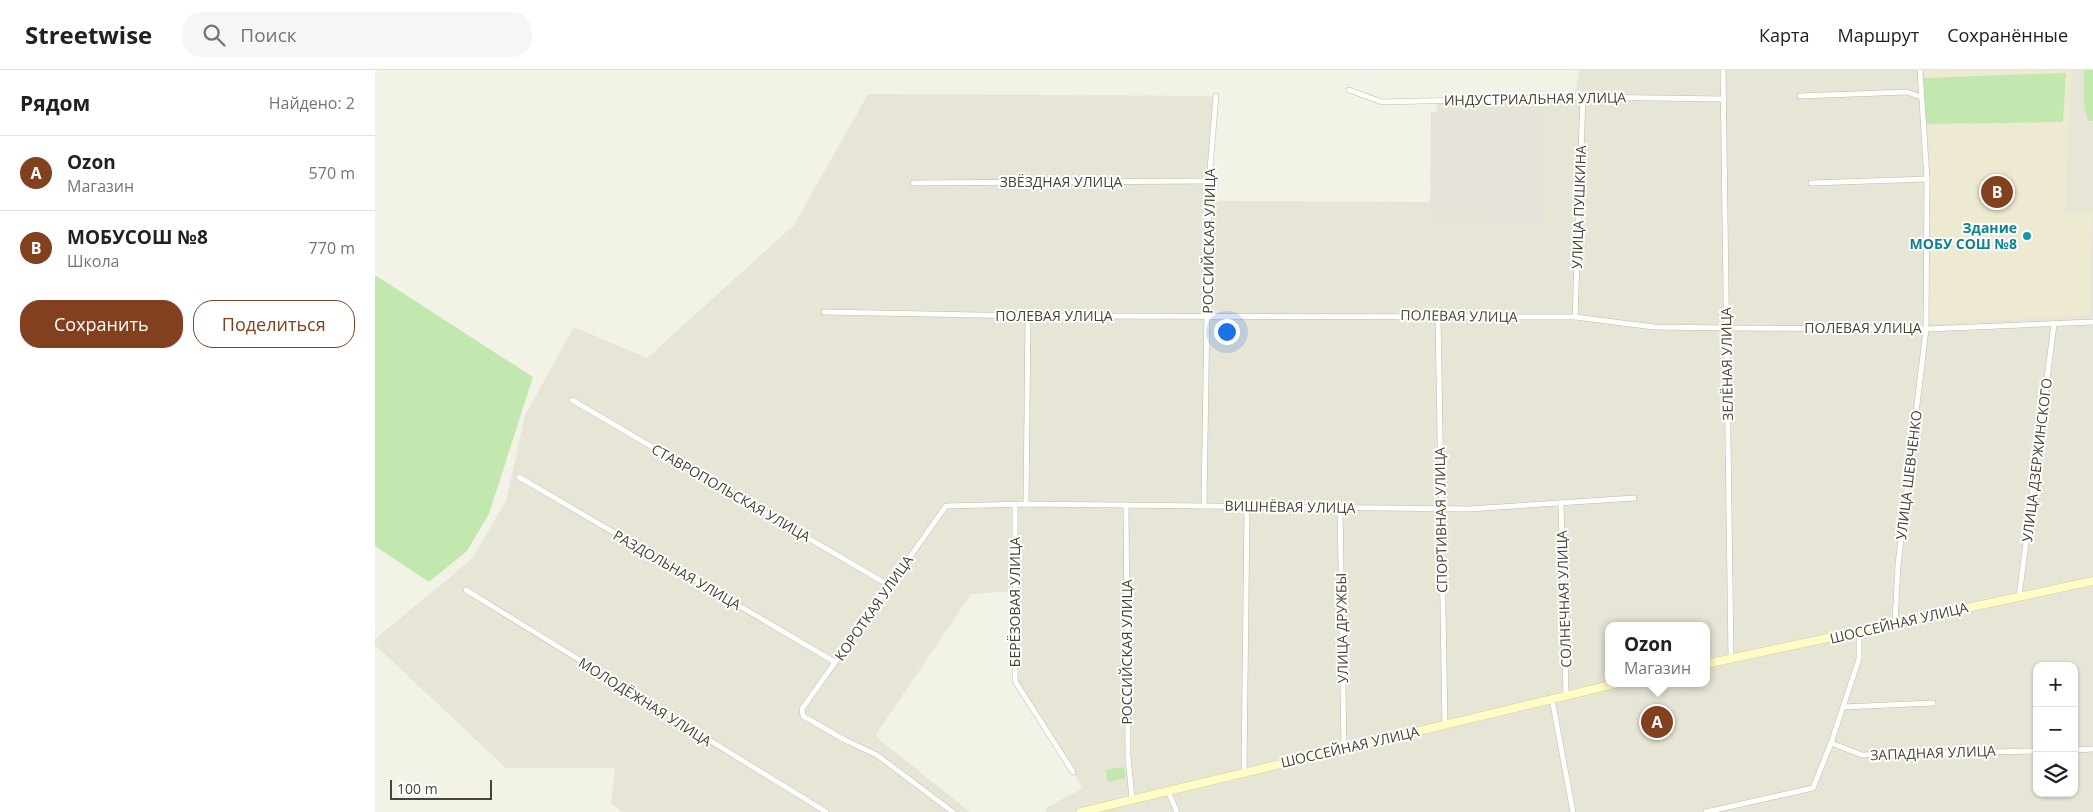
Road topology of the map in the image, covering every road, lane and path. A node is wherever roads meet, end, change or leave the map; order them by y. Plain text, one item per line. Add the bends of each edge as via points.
1 (1723, 70) edge
2 (1920, 70) edge
3 (1349, 90) dead end
4 (1216, 96) dead end
5 (1800, 96) dead end
6 (1583, 97) junction
7 (1921, 97) junction
8 (1723, 100) junction
9 (1927, 179) junction
10 (1209, 181) junction
11 (913, 183) dead end
12 (1811, 183) dead end
13 (823, 312) dead end
14 (1028, 316) junction
15 (1207, 316) junction
16 (1438, 316) junction
17 (1575, 317) junction
18 (2093, 322) edge
19 (2055, 324) junction
20 (1727, 328) junction
21 (1926, 329) junction
22 (572, 400) dead end
23 (519, 477) dead end
24 (1634, 498) dead end
25 (1561, 502) junction
26 (1025, 504) junction
27 (1015, 505) junction
28 (1126, 505) junction
29 (946, 506) joint
30 (1204, 506) junction
31 (1247, 507) junction
32 (1340, 507) junction
33 (1441, 509) junction
34 (2093, 581) edge
35 (890, 586) junction
36 (466, 590) dead end
37 (2019, 597) junction
38 (1895, 622) junction
39 (1859, 633) junction
40 (1731, 659) junction
41 (835, 662) junction
42 (1710, 663) edge
43 (1605, 686) edge
44 (1566, 695) junction
45 (1552, 699) junction
46 (1933, 703) dead end
47 (1843, 707) junction
48 (1445, 725) junction
49 (1831, 743) junction
50 (1344, 749) junction
51 (2093, 749) edge
52 (2078, 750) edge
53 (2033, 751) edge
54 (1073, 772) dead end
55 (1244, 772) junction
56 (1168, 791) junction
57 (1132, 798) junction
58 (826, 812) edge
59 (953, 812) edge
60 (1081, 812) edge
61 (1177, 812) edge
62 (1573, 812) edge
63 (1706, 812) edge

1 - 8 street, ЗЕЛЁНАЯ УЛИЦА
2 - 7 street, УЛИЦА ШЕВЧЕНКО
3 - 6 street, ИНДУСТРИАЛЬНАЯ УЛИЦА via 1382,102
4 - 10 street, РОССИЙСКАЯ УЛИЦА
5 - 7 street via 1907,92
6 - 8 street, ИНДУСТРИАЛЬНАЯ УЛИЦА
6 - 17 street, УЛИЦА ПУШКИНА
7 - 9 street, УЛИЦА ШЕВЧЕНКО
8 - 20 street, ЗЕЛЁНАЯ УЛИЦА
9 - 12 street
9 - 21 street, УЛИЦА ШЕВЧЕНКО
10 - 11 street, ЗВЁЗДНАЯ УЛИЦА
10 - 15 street, РОССИЙСКАЯ УЛИЦА
13 - 14 street, ПОЛЕВАЯ УЛИЦА
14 - 15 street, ПОЛЕВАЯ УЛИЦА
14 - 26 street
15 - 16 street, ПОЛЕВАЯ УЛИЦА
15 - 30 street, РОССИЙСКАЯ УЛИЦА
16 - 17 street, ПОЛЕВАЯ УЛИЦА
16 - 33 street, СПОРТИВНАЯ УЛИЦА
17 - 20 street, ПОЛЕВАЯ УЛИЦА via 1654,327
18 - 19 street, ПОЛЕВАЯ УЛИЦА
19 - 21 street, ПОЛЕВАЯ УЛИЦА
19 - 37 street, УЛИЦА ДЗЕРЖИНСКОГО
20 - 21 street, ПОЛЕВАЯ УЛИЦА
20 - 40 street, ЗЕЛЁНАЯ УЛИЦА
21 - 38 street, УЛИЦА ШЕВЧЕНКО via 1898,565
22 - 35 street, СТАВРОПОЛЬСКАЯ УЛИЦА
23 - 41 street, РАЗДОЛЬНАЯ УЛИЦА
24 - 25 street, ВИШНЁВАЯ УЛИЦА
25 - 33 street, ВИШНЁВАЯ УЛИЦА
25 - 44 street, СОЛНЕЧНАЯ УЛИЦА
26 - 27 street, ВИШНЁВАЯ УЛИЦА
26 - 28 street, ВИШНЁВАЯ УЛИЦА
27 - 29 street, ВИШНЁВАЯ УЛИЦА
27 - 54 street, БЕРЁЗОВАЯ УЛИЦА via 1015,681
28 - 30 street, ВИШНЁВАЯ УЛИЦА
28 - 57 street, РОССИЙСКАЯ УЛИЦА via 1128,756
29 - 35 street, КОРОТКАЯ УЛИЦА
30 - 31 street, ВИШНЁВАЯ УЛИЦА
31 - 32 street, ВИШНЁВАЯ УЛИЦА
31 - 55 street
32 - 33 street, ВИШНЁВАЯ УЛИЦА
32 - 50 street, УЛИЦА ДРУЖБЫ
33 - 48 street, СПОРТИВНАЯ УЛИЦА
34 - 37 main road, ШОССЕЙНАЯ УЛИЦА
35 - 41 street, КОРОТКАЯ УЛИЦА
36 - 58 street, МОЛОДЁЖНАЯ УЛИЦА
37 - 38 main road, ШОССЕЙНАЯ УЛИЦА
38 - 39 main road, ШОССЕЙНАЯ УЛИЦА
39 - 40 main road, ШОССЕЙНАЯ УЛИЦА
39 - 47 street via 1859,659
40 - 42 main road, ШОССЕЙНАЯ УЛИЦА
41 - 59 street, КОРОТКАЯ УЛИЦА via 802,710 803,716 877,755
43 - 44 main road, ШОССЕЙНАЯ УЛИЦА
44 - 45 main road, ШОССЕЙНАЯ УЛИЦА
45 - 48 main road, ШОССЕЙНАЯ УЛИЦА
45 - 62 street
46 - 47 street
47 - 49 street
48 - 50 main road, ШОССЕЙНАЯ УЛИЦА
49 - 53 street, ЗАПАДНАЯ УЛИЦА via 1862,755
49 - 63 street via 1813,788
50 - 55 main road, ШОССЕЙНАЯ УЛИЦА
51 - 52 street
55 - 56 main road, ШОССЕЙНАЯ УЛИЦА
56 - 57 main road, ШОССЕЙНАЯ УЛИЦА
56 - 61 street
57 - 60 main road, ШОССЕЙНАЯ УЛИЦА

